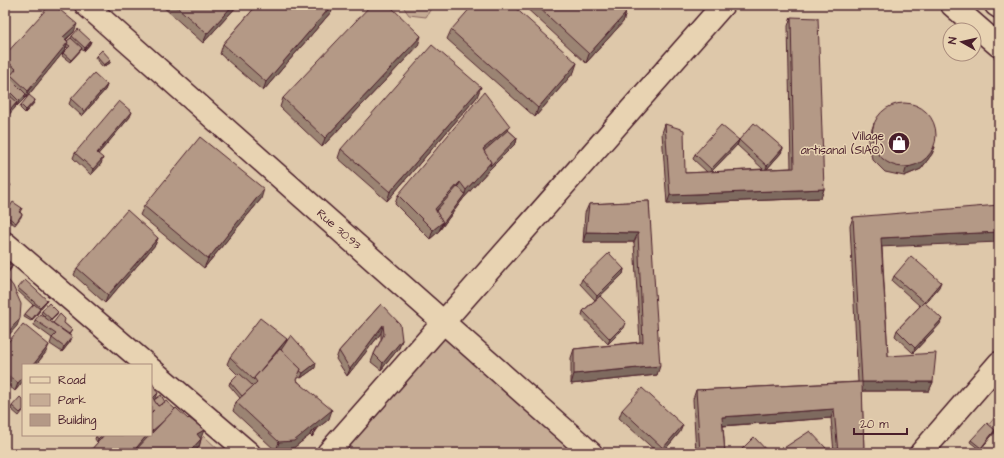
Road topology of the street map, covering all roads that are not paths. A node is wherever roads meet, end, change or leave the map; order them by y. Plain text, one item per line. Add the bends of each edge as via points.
1 (86, 5) edge
2 (723, 5) edge
3 (952, 5) edge
4 (996, 5) edge
5 (999, 8) edge
6 (999, 46) edge
7 (5, 243) edge
8 (444, 322) junction
9 (999, 363) edge
10 (146, 364) edge
11 (152, 370) edge
12 (249, 453) edge
13 (328, 453) edge
14 (591, 453) edge
15 (922, 453) edge

1 - 8 street, Rue 30.93
2 - 8 street
3 - 6 street
4 - 5 street
7 - 10 street
8 - 13 street
8 - 14 street, Rue 30.93
9 - 15 street
11 - 12 street

